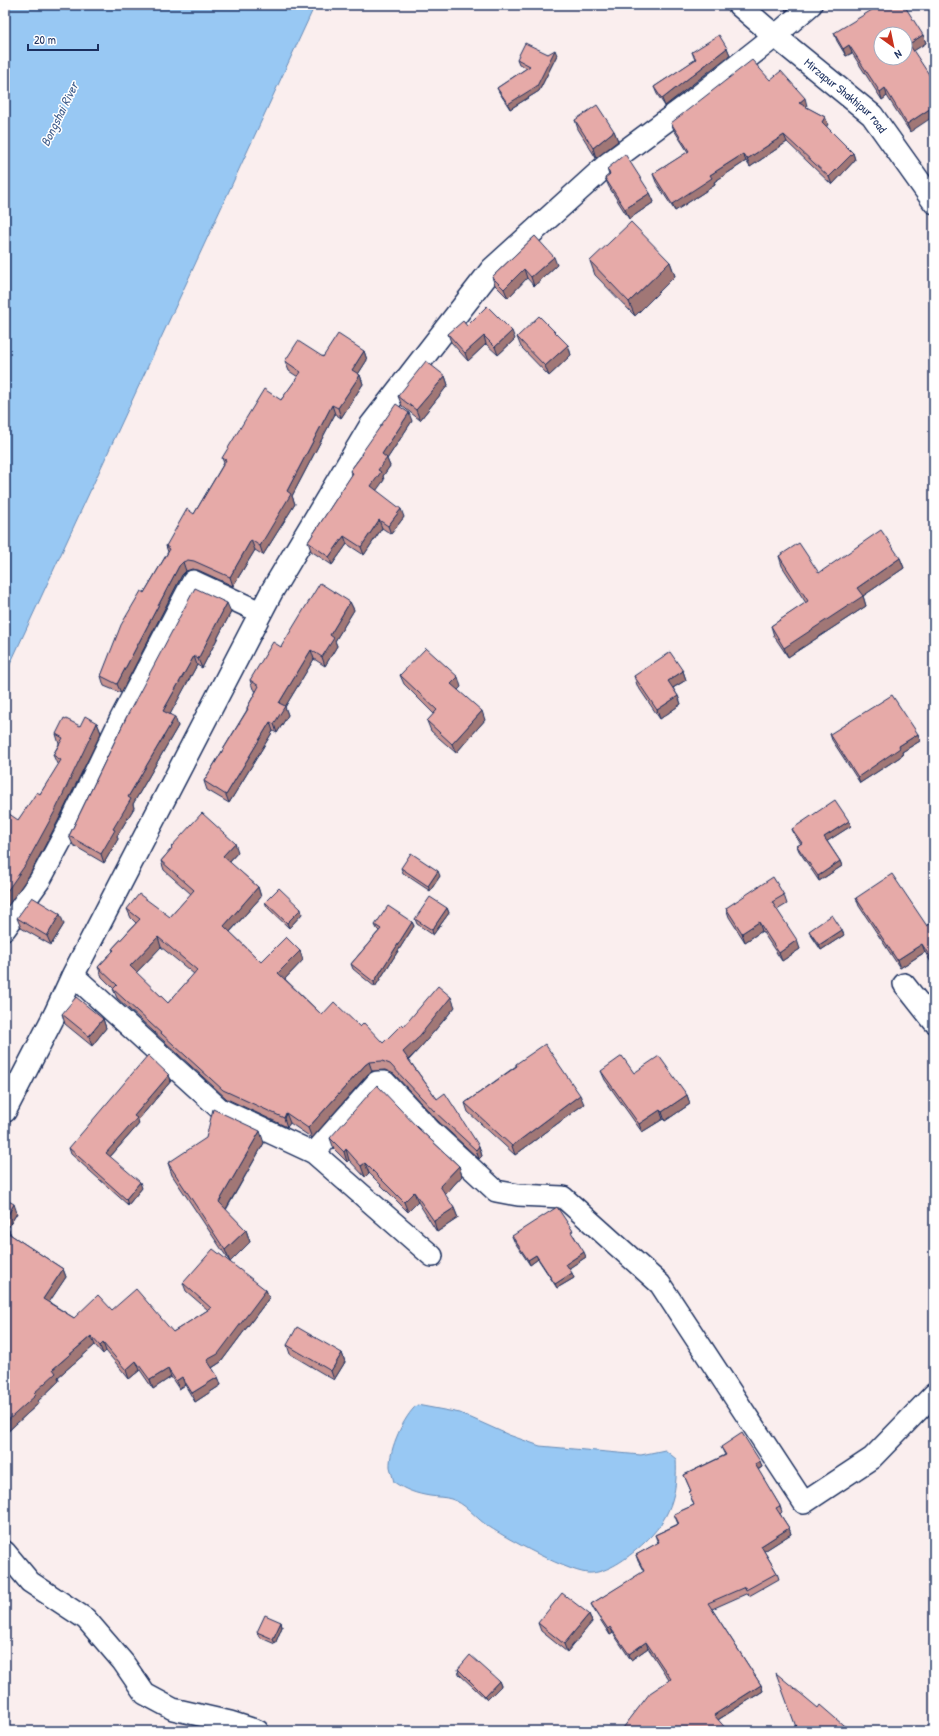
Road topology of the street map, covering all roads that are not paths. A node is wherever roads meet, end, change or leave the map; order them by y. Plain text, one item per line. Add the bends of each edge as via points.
1 (739, 5) edge
2 (811, 5) edge
3 (775, 36) junction
4 (934, 202) edge
5 (260, 612) junction
6 (5, 929) edge
7 (73, 975) junction
8 (904, 984) dead end
9 (934, 1022) edge
10 (5, 1111) edge
11 (314, 1153) junction
12 (432, 1256) dead end
13 (934, 1394) edge
14 (5, 1552) edge
15 (258, 1731) edge

1 - 3 street, Mirzapur Shakhipur road
2 - 3 street
3 - 4 street, Mirzapur Shakhipur road via 872,115
3 - 5 street via 609,163 492,269 371,426
5 - 6 street via 193,580 40,880
5 - 7 street
7 - 10 street
7 - 11 street via 220,1109
8 - 9 street
11 - 12 street
11 - 13 street via 377,1082 385,1082 430,1130 496,1191 518,1195 563,1197 660,1284 804,1504 872,1458
14 - 15 street via 30,1582 86,1619 123,1662 145,1694 173,1709

